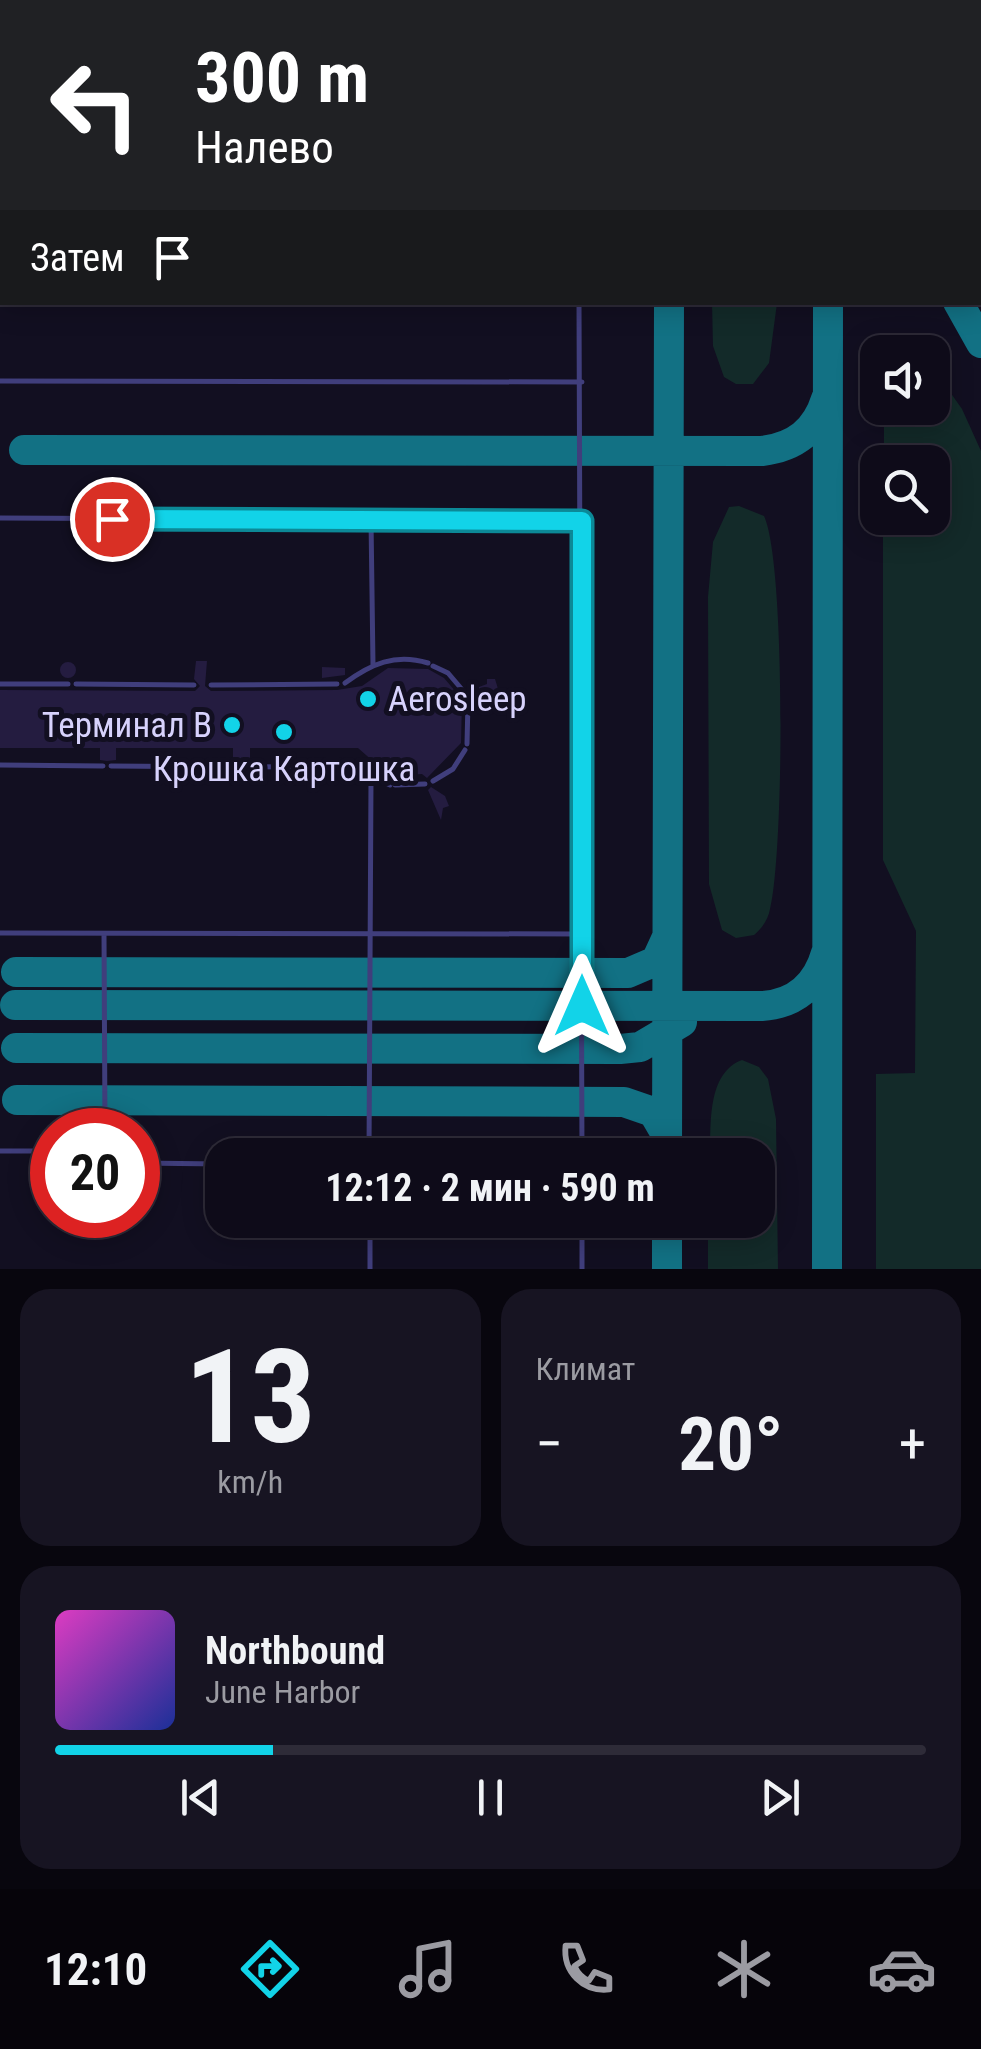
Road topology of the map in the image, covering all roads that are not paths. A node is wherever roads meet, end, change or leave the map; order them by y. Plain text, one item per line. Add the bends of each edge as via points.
1 (579, 305) edge
2 (0, 381) edge
3 (582, 382) junction
4 (0, 518) edge
5 (372, 520) junction
6 (582, 521) junction
7 (373, 665) junction
8 (0, 684) edge
9 (68, 684) dead end
10 (76, 684) dead end
11 (194, 685) dead end
12 (211, 685) dead end
13 (465, 693) dead end
14 (468, 702) dead end
15 (0, 765) edge
16 (103, 766) dead end
17 (112, 766) dead end
18 (237, 767) dead end
19 (247, 767) dead end
20 (371, 779) junction
21 (433, 781) dead end
22 (425, 784) dead end
23 (0, 933) edge
24 (104, 934) junction
25 (371, 934) junction
26 (582, 934) junction
27 (105, 1108) edge
28 (370, 1138) edge
29 (582, 1138) edge
30 (0, 1151) edge
31 (30, 1151) edge
32 (160, 1163) edge
33 (205, 1164) edge
34 (370, 1238) edge
35 (582, 1238) edge
36 (370, 1269) edge
37 (582, 1269) edge

1 - 3 lane
2 - 3 lane
3 - 6 lane
4 - 5 lane
5 - 6 lane
5 - 7 lane
6 - 26 lane
7 - 12 lane via 341,684
7 - 13 lane via 406,658 430,665
8 - 9 lane
10 - 11 lane
14 - 21 lane via 466,747 448,774
15 - 16 lane
17 - 18 lane
19 - 20 lane via 347,766
20 - 22 lane
20 - 25 lane
23 - 24 lane
24 - 25 lane
24 - 27 lane
25 - 26 lane
25 - 28 lane
26 - 29 lane
30 - 31 lane
32 - 33 lane
34 - 36 lane
35 - 37 lane

